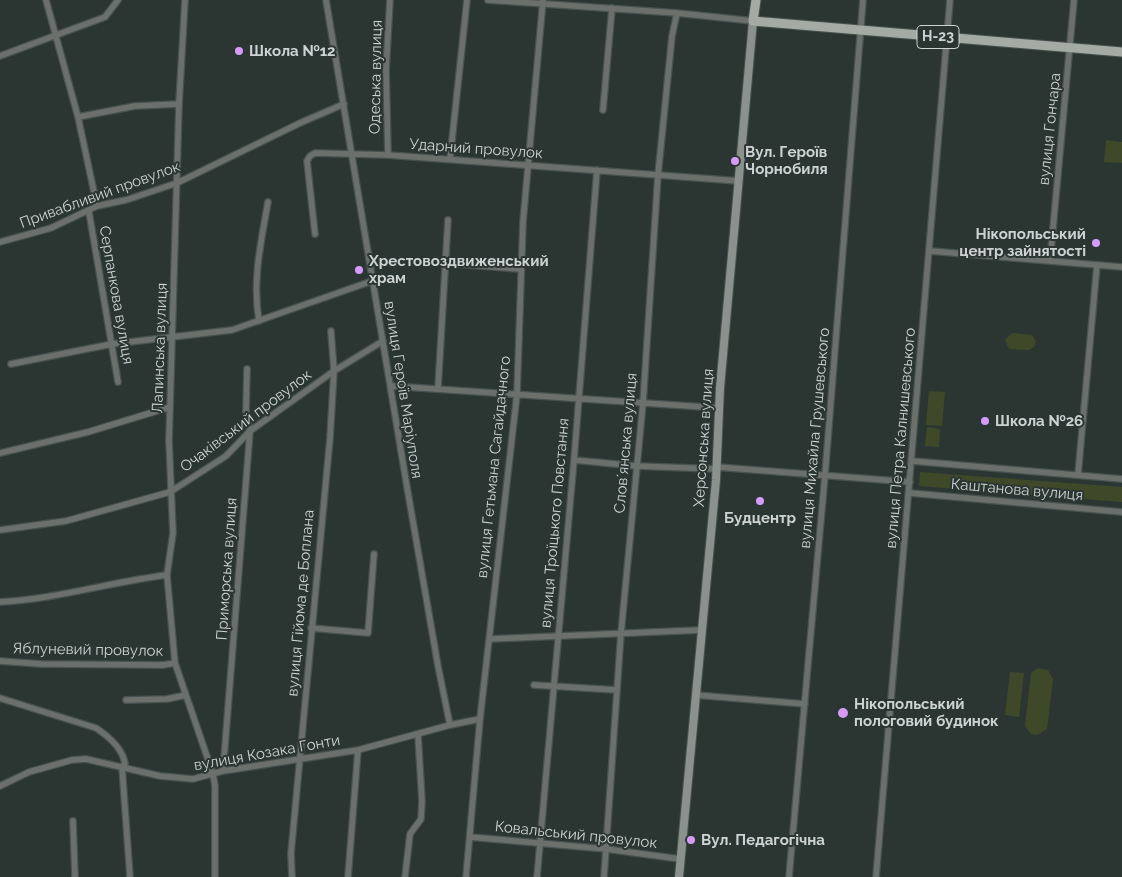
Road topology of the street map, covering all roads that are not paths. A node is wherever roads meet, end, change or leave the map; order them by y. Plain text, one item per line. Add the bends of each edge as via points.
1 (46, 0) edge
2 (118, 0) edge
3 (185, 0) edge
4 (326, 0) edge
5 (390, 0) edge
6 (468, 0) edge
7 (488, 0) edge
8 (756, 0) edge
9 (863, 0) edge
10 (950, 0) edge
11 (1074, 0) edge
12 (543, 2) edge
13 (612, 8) junction
14 (677, 13) junction
15 (753, 21) junction
16 (860, 30) junction
17 (55, 36) junction
18 (946, 38) junction
19 (1071, 48) junction
20 (1122, 52) edge
21 (0, 56) edge
22 (178, 104) junction
23 (344, 104) junction
24 (603, 110) dead end
25 (78, 117) junction
26 (353, 154) junction
27 (388, 155) junction
28 (450, 159) junction
29 (530, 165) junction
30 (597, 170) junction
31 (658, 175) junction
32 (739, 182) junction
33 (177, 184) junction
34 (268, 202) dead end
35 (97, 206) junction
36 (89, 212) junction
37 (448, 220) dead end
38 (315, 234) dead end
39 (0, 242) edge
40 (930, 251) junction
41 (1050, 261) junction
42 (445, 263) junction
43 (1097, 265) junction
44 (1122, 267) edge
45 (520, 269) junction
46 (372, 281) junction
47 (259, 321) junction
48 (331, 331) dead end
49 (174, 338) junction
50 (382, 341) junction
51 (112, 344) junction
52 (11, 364) dead end
53 (247, 369) dead end
54 (334, 371) junction
55 (118, 382) dead end
56 (391, 386) junction
57 (438, 388) junction
58 (517, 394) junction
59 (578, 400) junction
60 (643, 403) junction
61 (170, 406) junction
62 (719, 408) junction
63 (250, 431) junction
64 (0, 453) edge
65 (574, 460) junction
66 (912, 461) junction
67 (636, 466) junction
68 (717, 468) junction
69 (826, 475) junction
70 (1078, 475) junction
71 (1122, 479) edge
72 (910, 482) junction
73 (170, 492) junction
74 (910, 493) junction
75 (1122, 512) edge
76 (0, 530) edge
77 (374, 554) dead end
78 (167, 575) junction
79 (0, 602) edge
80 (311, 628) junction
81 (701, 630) junction
82 (622, 633) junction
83 (557, 637) junction
84 (490, 640) junction
85 (0, 661) edge
86 (175, 663) junction
87 (534, 685) dead end
88 (554, 686) junction
89 (617, 690) junction
90 (186, 695) junction
91 (695, 695) junction
92 (0, 698) edge
93 (126, 700) dead end
94 (805, 704) junction
95 (480, 719) junction
96 (450, 725) junction
97 (418, 735) junction
98 (358, 750) junction
99 (300, 759) junction
100 (122, 767) junction
101 (223, 771) junction
102 (213, 774) junction
103 (0, 786) edge
104 (73, 820) dead end
105 (470, 837) junction
106 (540, 844) junction
107 (606, 849) junction
108 (680, 859) junction
109 (75, 877) edge
110 (130, 877) edge
111 (215, 877) edge
112 (292, 877) edge
113 (348, 877) edge
114 (405, 877) edge
115 (466, 877) edge
116 (537, 877) edge
117 (604, 877) edge
118 (678, 877) edge
119 (789, 877) edge
120 (876, 877) edge

1 - 17 street, Серпанкова вулиця
2 - 17 street via 105,17
3 - 22 street, Лапинська вулиця
4 - 23 street, вулиця Героїв Маріуполя
5 - 27 street, Одеська вулиця via 386,69
6 - 28 street
7 - 12 street
8 - 15 main road, Херсонська вулиця
9 - 16 street, вулиця Михайла Грушевського
10 - 18 street, вулиця Петра Калнишевського
11 - 19 street, вулиця Гончара
12 - 13 street
12 - 29 street, вулиця Гетьмана Сагайдачного
13 - 14 street
13 - 24 street
14 - 15 street
14 - 31 street, Словʼянська вулиця
15 - 16 main road, Н-23
15 - 32 main road, Херсонська вулиця
16 - 18 main road, Н-23
16 - 69 street, вулиця Михайла Грушевського
17 - 21 street
17 - 25 street, Серпанкова вулиця
18 - 19 main road, Н-23
18 - 40 street, вулиця Петра Калнишевського
19 - 20 main road, Н-23
19 - 41 street, вулиця Гончара
22 - 25 street via 135,106
22 - 33 street, Лапинська вулиця
23 - 26 street, вулиця Героїв Маріуполя
23 - 33 street, Привабливий провулок via 300,122
25 - 35 street, Серпанкова вулиця
26 - 27 street, Ударний провулок
26 - 38 street via 315,153 307,161
26 - 46 street, вулиця Героїв Маріуполя
27 - 28 street, Ударний провулок
28 - 29 street, Ударний провулок
29 - 30 street, Ударний провулок
29 - 45 street, вулиця Гетьмана Сагайдачного
30 - 31 street
30 - 59 street, вулиця Троїцького Повстання
31 - 32 street
31 - 60 street, Словʼянська вулиця
32 - 62 main road, Херсонська вулиця
33 - 35 street, Привабливий провулок
33 - 49 street, Лапинська вулиця
34 - 47 street via 257,271
35 - 36 street, Привабливий провулок
36 - 39 street, Привабливий провулок via 51,228
36 - 51 street, Серпанкова вулиця
37 - 42 street
40 - 41 street
40 - 66 street, вулиця Петра Калнишевського
41 - 43 street
42 - 45 street
42 - 57 street
43 - 44 street
43 - 70 street
45 - 58 street, вулиця Гетьмана Сагайдачного
46 - 47 street
46 - 50 street, вулиця Героїв Маріуполя
47 - 49 street via 232,330
48 - 54 street, вулиця Гійома де Боплана
49 - 51 street
49 - 61 street, Лапинська вулиця
50 - 54 street, Очаківський провулок
50 - 56 street, вулиця Героїв Маріуполя
51 - 52 street
51 - 55 street, Серпанкова вулиця
53 - 63 street, Приморська вулиця via 246,411
54 - 63 street, Очаківський провулок
54 - 80 street, вулиця Гійома де Боплана
56 - 57 street
56 - 96 street, вулиця Героїв Маріуполя
57 - 58 street
58 - 59 street
58 - 84 street, вулиця Гетьмана Сагайдачного
59 - 60 street
59 - 65 street, вулиця Троїцького Повстання
60 - 62 street
60 - 67 street, Словʼянська вулиця
61 - 64 street via 88,432
61 - 73 street, Лапинська вулиця
62 - 68 main road, Херсонська вулиця
63 - 73 street, Очаківський провулок via 226,456
63 - 101 street, Приморська вулиця
65 - 67 street
65 - 83 street, вулиця Троїцького Повстання
66 - 70 street, Каштанова вулиця
66 - 72 street, вулиця Петра Калнишевського
67 - 68 street
67 - 82 street, Словʼянська вулиця
68 - 69 street
68 - 81 main road, Херсонська вулиця
69 - 72 street
69 - 94 street, вулиця Михайла Грушевського
70 - 71 street, Каштанова вулиця
72 - 74 street, вулиця Петра Калнишевського
73 - 76 street, Очаківський провулок via 66,521
73 - 78 street, Лапинська вулиця via 173,533
74 - 75 street, Каштанова вулиця
74 - 120 street, вулиця Петра Калнишевського
77 - 80 street via 368,633
78 - 79 street via 29,601
78 - 86 street, Лапинська вулиця
80 - 99 street, вулиця Гійома де Боплана
81 - 82 street
81 - 91 main road, Херсонська вулиця
82 - 83 street
82 - 89 street, Словʼянська вулиця
83 - 84 street
83 - 88 street, вулиця Троїцького Повстання
84 - 95 street, вулиця Гетьмана Сагайдачного
85 - 86 street, Яблуневий провулок
86 - 90 street, Лапинська вулиця
87 - 88 street
88 - 89 street
88 - 106 street, вулиця Троїцького Повстання
89 - 107 street, Словʼянська вулиця
90 - 93 street
90 - 102 street, Лапинська вулиця
91 - 94 street
91 - 108 main road, Херсонська вулиця
92 - 100 street via 96,728 108,736 124,757
94 - 119 street, вулиця Михайла Грушевського
95 - 96 street, вулиця Козака Гонти
95 - 105 street, вулиця Гетьмана Сагайдачного
96 - 97 street, вулиця Козака Гонти
97 - 98 street, вулиця Козака Гонти
97 - 114 street via 421,819 410,834
98 - 99 street, вулиця Козака Гонти
98 - 113 street
99 - 101 street, вулиця Козака Гонти
99 - 112 street, вулиця Гійома де Боплана via 291,853
100 - 102 street, вулиця Козака Гонти via 181,779
100 - 103 street, вулиця Козака Гонти via 76,760 29,772
100 - 110 street
101 - 102 street, вулиця Козака Гонти
102 - 111 street, Лапинська вулиця
104 - 109 street
105 - 106 street, Ковальський провулок
105 - 115 street, вулиця Гетьмана Сагайдачного
106 - 107 street, Ковальський провулок
106 - 116 street, вулиця Троїцького Повстання
107 - 108 street, Ковальський провулок
107 - 117 street, Словʼянська вулиця
108 - 118 main road, Херсонська вулиця

